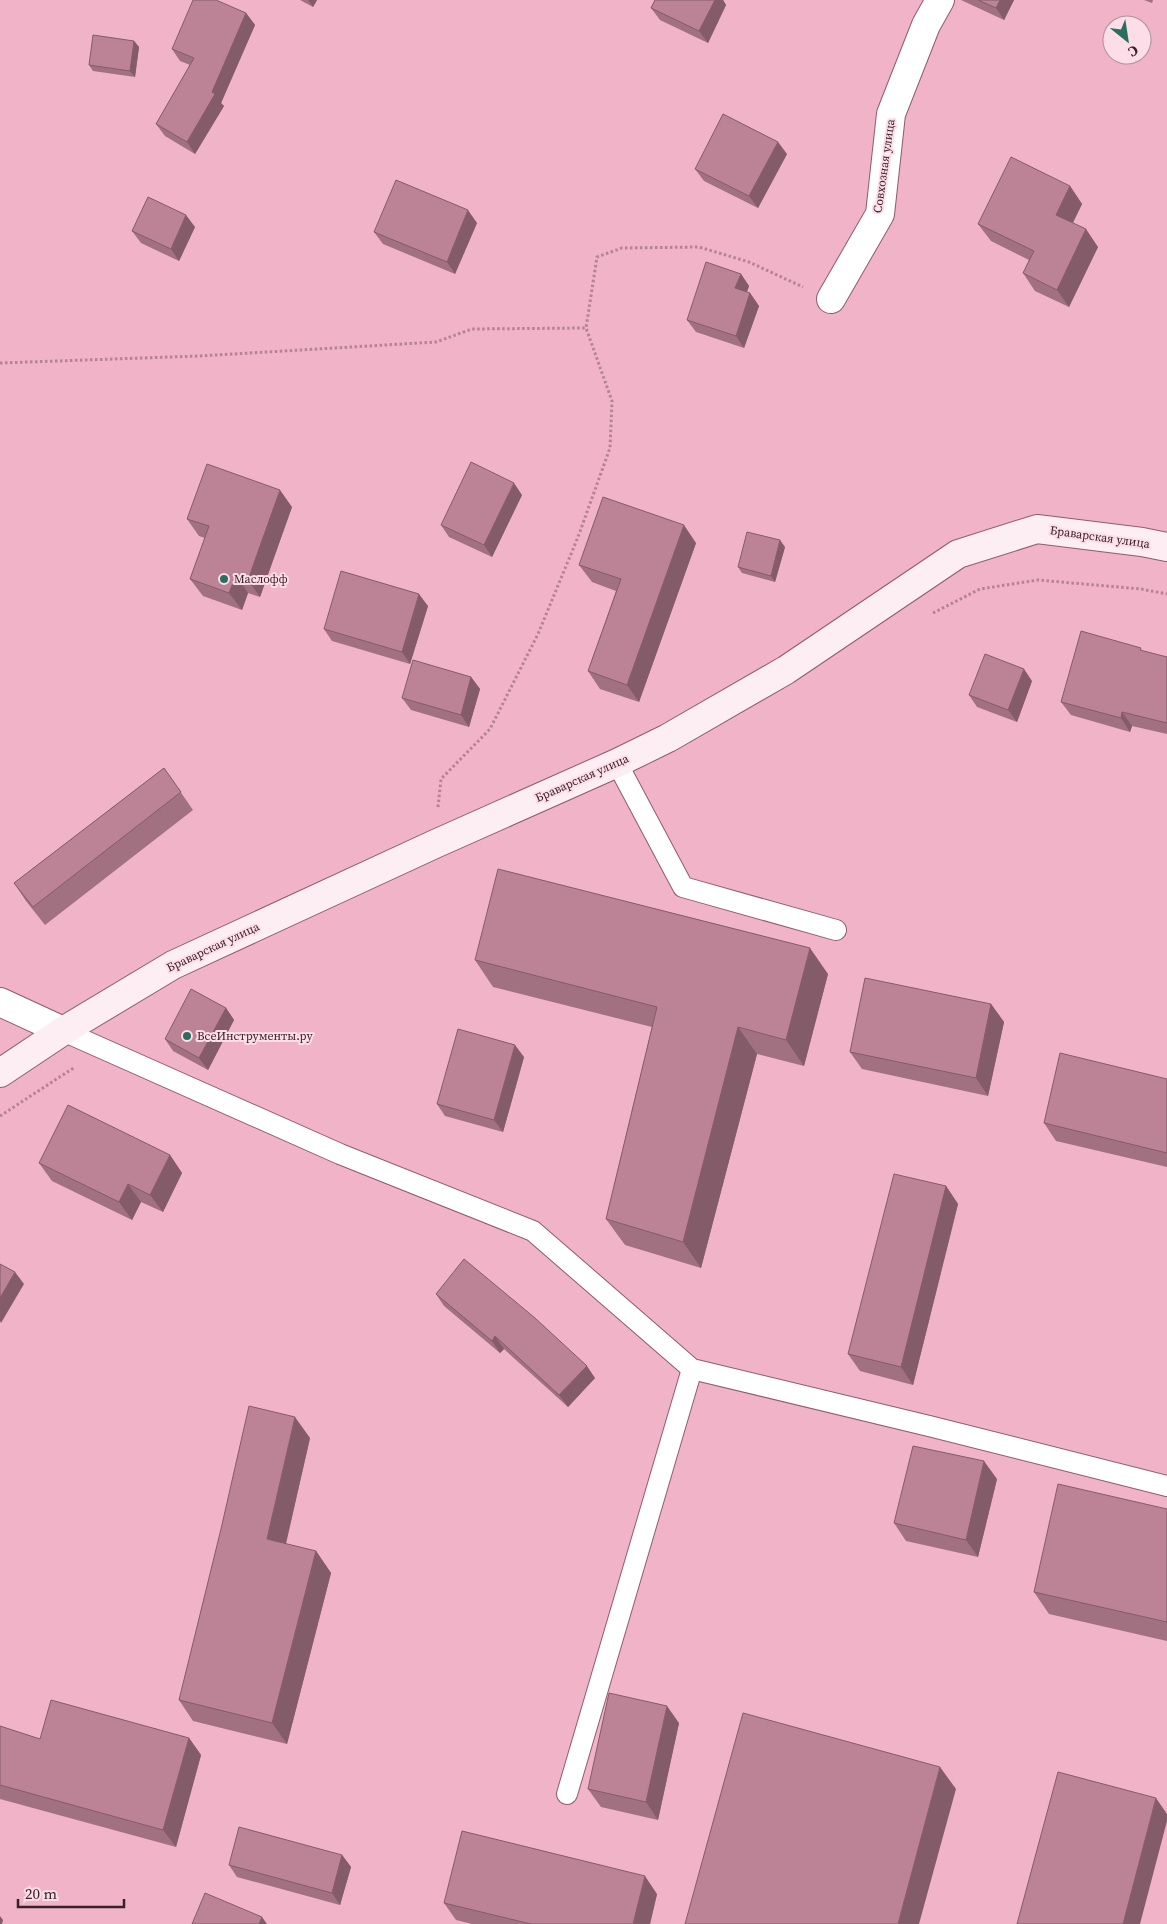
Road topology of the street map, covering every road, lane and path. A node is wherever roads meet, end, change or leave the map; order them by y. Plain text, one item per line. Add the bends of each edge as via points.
1 (940, 0) edge
2 (831, 300) joint
3 (586, 328) junction
4 (0, 363) edge
5 (1167, 547) edge
6 (1167, 594) edge
7 (928, 615) dead end
8 (618, 763) junction
9 (435, 844) junction
10 (836, 930) dead end
11 (0, 1002) edge
12 (63, 1031) junction
13 (0, 1073) edge
14 (692, 1369) junction
15 (1167, 1486) edge
16 (567, 1794) dead end

1 - 2 street, Совхозная улица via 926,25 891,114 880,214
2 - 3 path via 749,262 699,247 622,248 596,257
3 - 4 path via 472,329 436,342 199,356
3 - 9 path via 612,401 610,448 538,634 490,729 441,779
5 - 8 main road, Браварская улица via 1037,529 958,554 786,670
6 - 7 path via 1141,588 1038,580 980,589
8 - 9 main road, Браварская улица
8 - 10 lane via 683,887
9 - 12 main road, Браварская улица via 173,965
11 - 12 street
12 - 13 main road, Браварская улица
12 - 14 lane via 340,1154 533,1231
14 - 15 lane
14 - 16 lane

